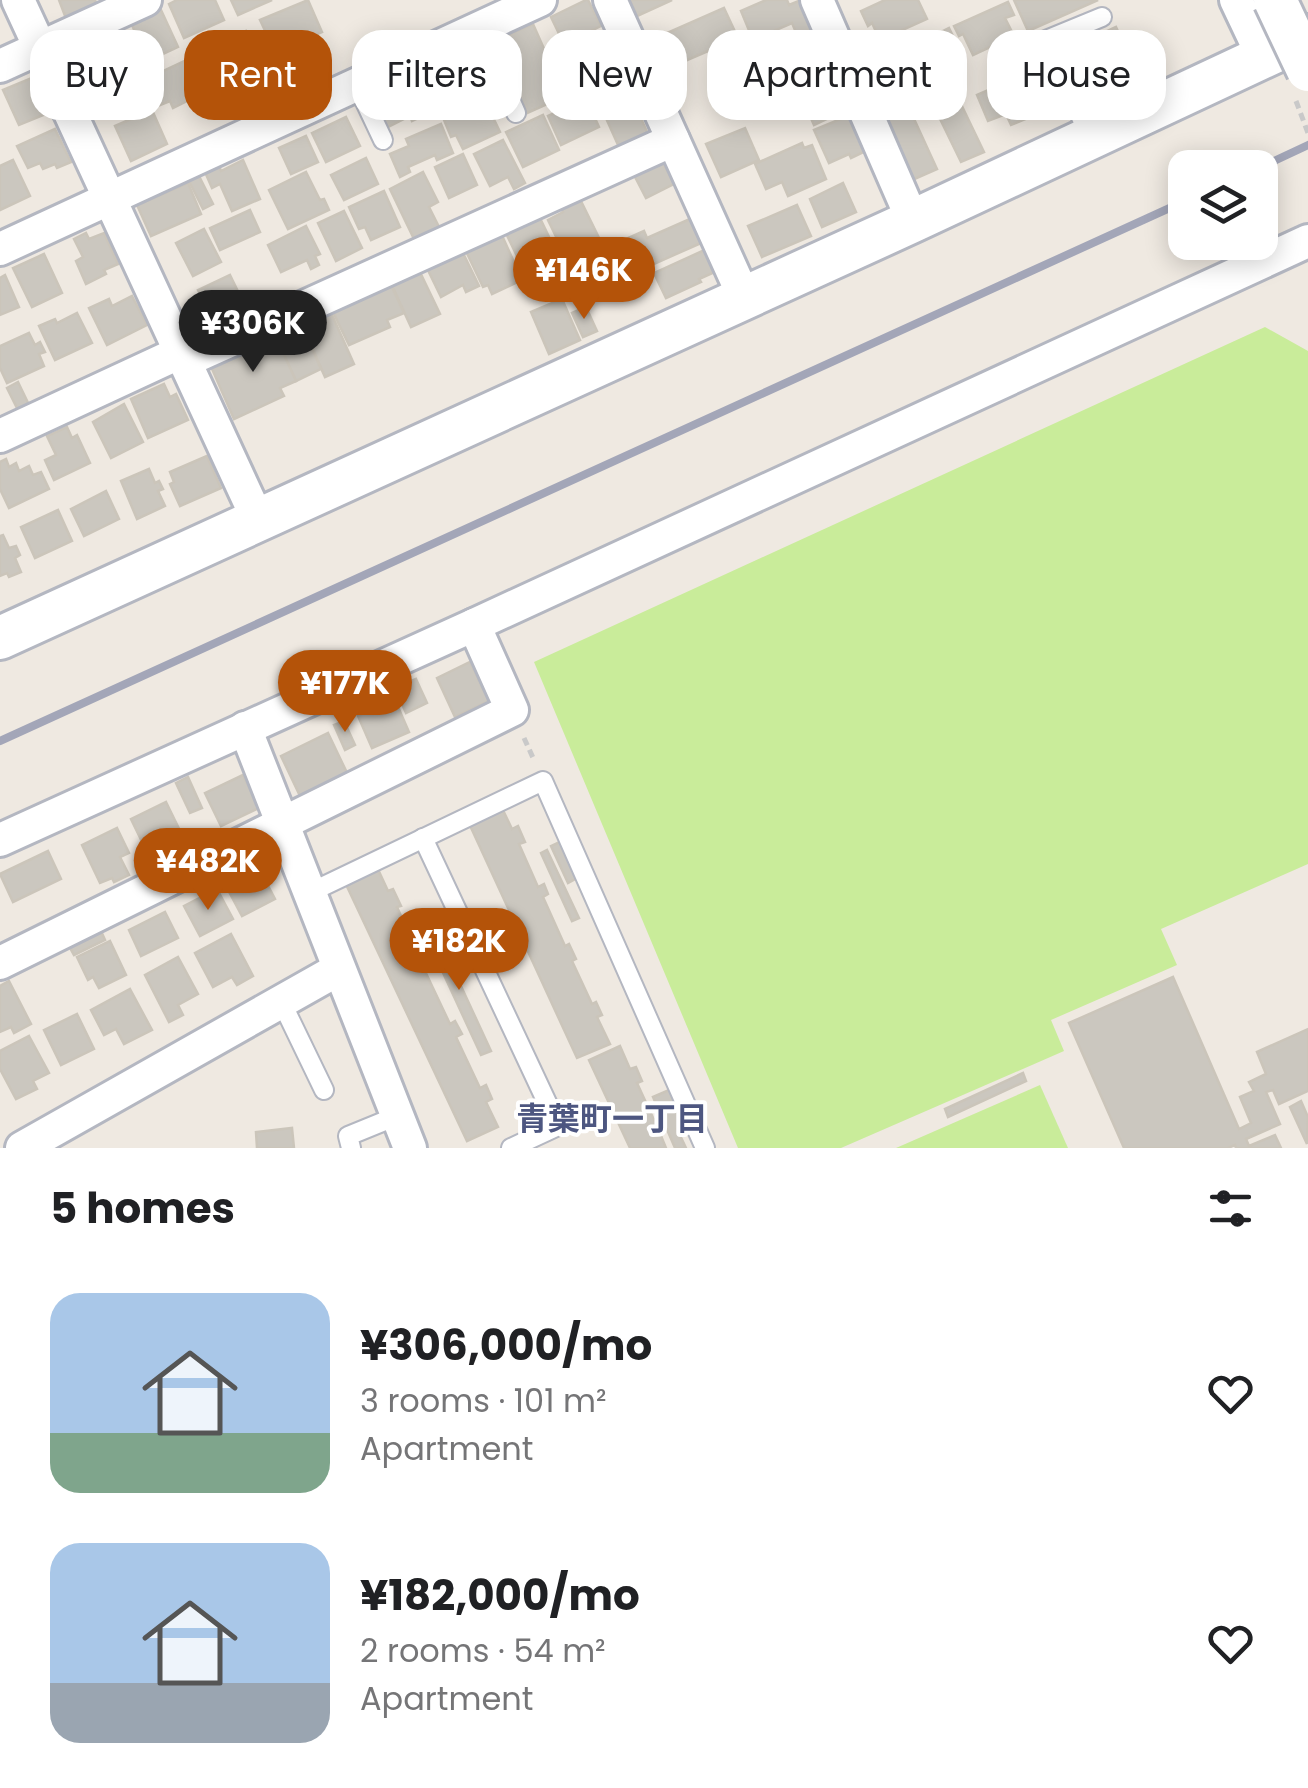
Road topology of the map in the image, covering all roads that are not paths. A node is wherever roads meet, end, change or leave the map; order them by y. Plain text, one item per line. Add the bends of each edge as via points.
1 (18, 0) edge
2 (145, 0) edge
3 (540, 0) edge
4 (610, 0) edge
5 (817, 0) edge
6 (1236, 0) edge
7 (1275, 0) edge
8 (1102, 16) dead end
9 (478, 28) joint
10 (32, 30) edge
11 (79, 30) edge
12 (474, 30) edge
13 (1308, 36) edge
14 (30, 52) edge
15 (1263, 56) junction
16 (0, 66) edge
17 (1308, 70) edge
18 (352, 86) edge
19 (74, 120) edge
20 (374, 120) edge
21 (1090, 138) junction
22 (384, 140) dead end
23 (673, 140) junction
24 (110, 198) junction
25 (913, 221) junction
26 (1308, 241) edge
27 (0, 248) edge
28 (744, 297) junction
29 (182, 356) junction
30 (0, 436) edge
31 (258, 520) junction
32 (474, 625) junction
33 (0, 638) edge
34 (245, 728) junction
35 (283, 823) junction
36 (422, 838) junction
37 (0, 840) edge
38 (310, 893) junction
39 (0, 963) edge
40 (339, 968) junction
41 (281, 1001) junction
42 (324, 1090) dead end
43 (397, 1116) junction
44 (22, 1148) edge
45 (351, 1148) edge
46 (410, 1148) edge
47 (511, 1148) edge
48 (705, 1148) edge

1 - 10 street
2 - 11 street
3 - 9 street
4 - 23 street
5 - 25 street
6 - 15 street
7 - 17 street, bridge
8 - 21 lane via 1046,40
9 - 12 street
13 - 15 street
14 - 16 street
15 - 21 street
18 - 24 street
19 - 24 street
20 - 22 lane
21 - 25 street
23 - 28 street
23 - 29 street
24 - 27 street
24 - 29 street
25 - 28 street
26 - 32 street
28 - 31 street
29 - 30 street
29 - 31 street
31 - 33 street
32 - 34 street
32 - 35 street via 512,710
34 - 35 street
34 - 37 street
35 - 38 street
35 - 39 street
36 - 38 lane
36 - 47 lane via 558,1126
36 - 48 lane via 543,781
38 - 40 street
40 - 41 street
40 - 43 street
41 - 42 lane
41 - 44 street
43 - 45 lane via 348,1136
43 - 46 street

